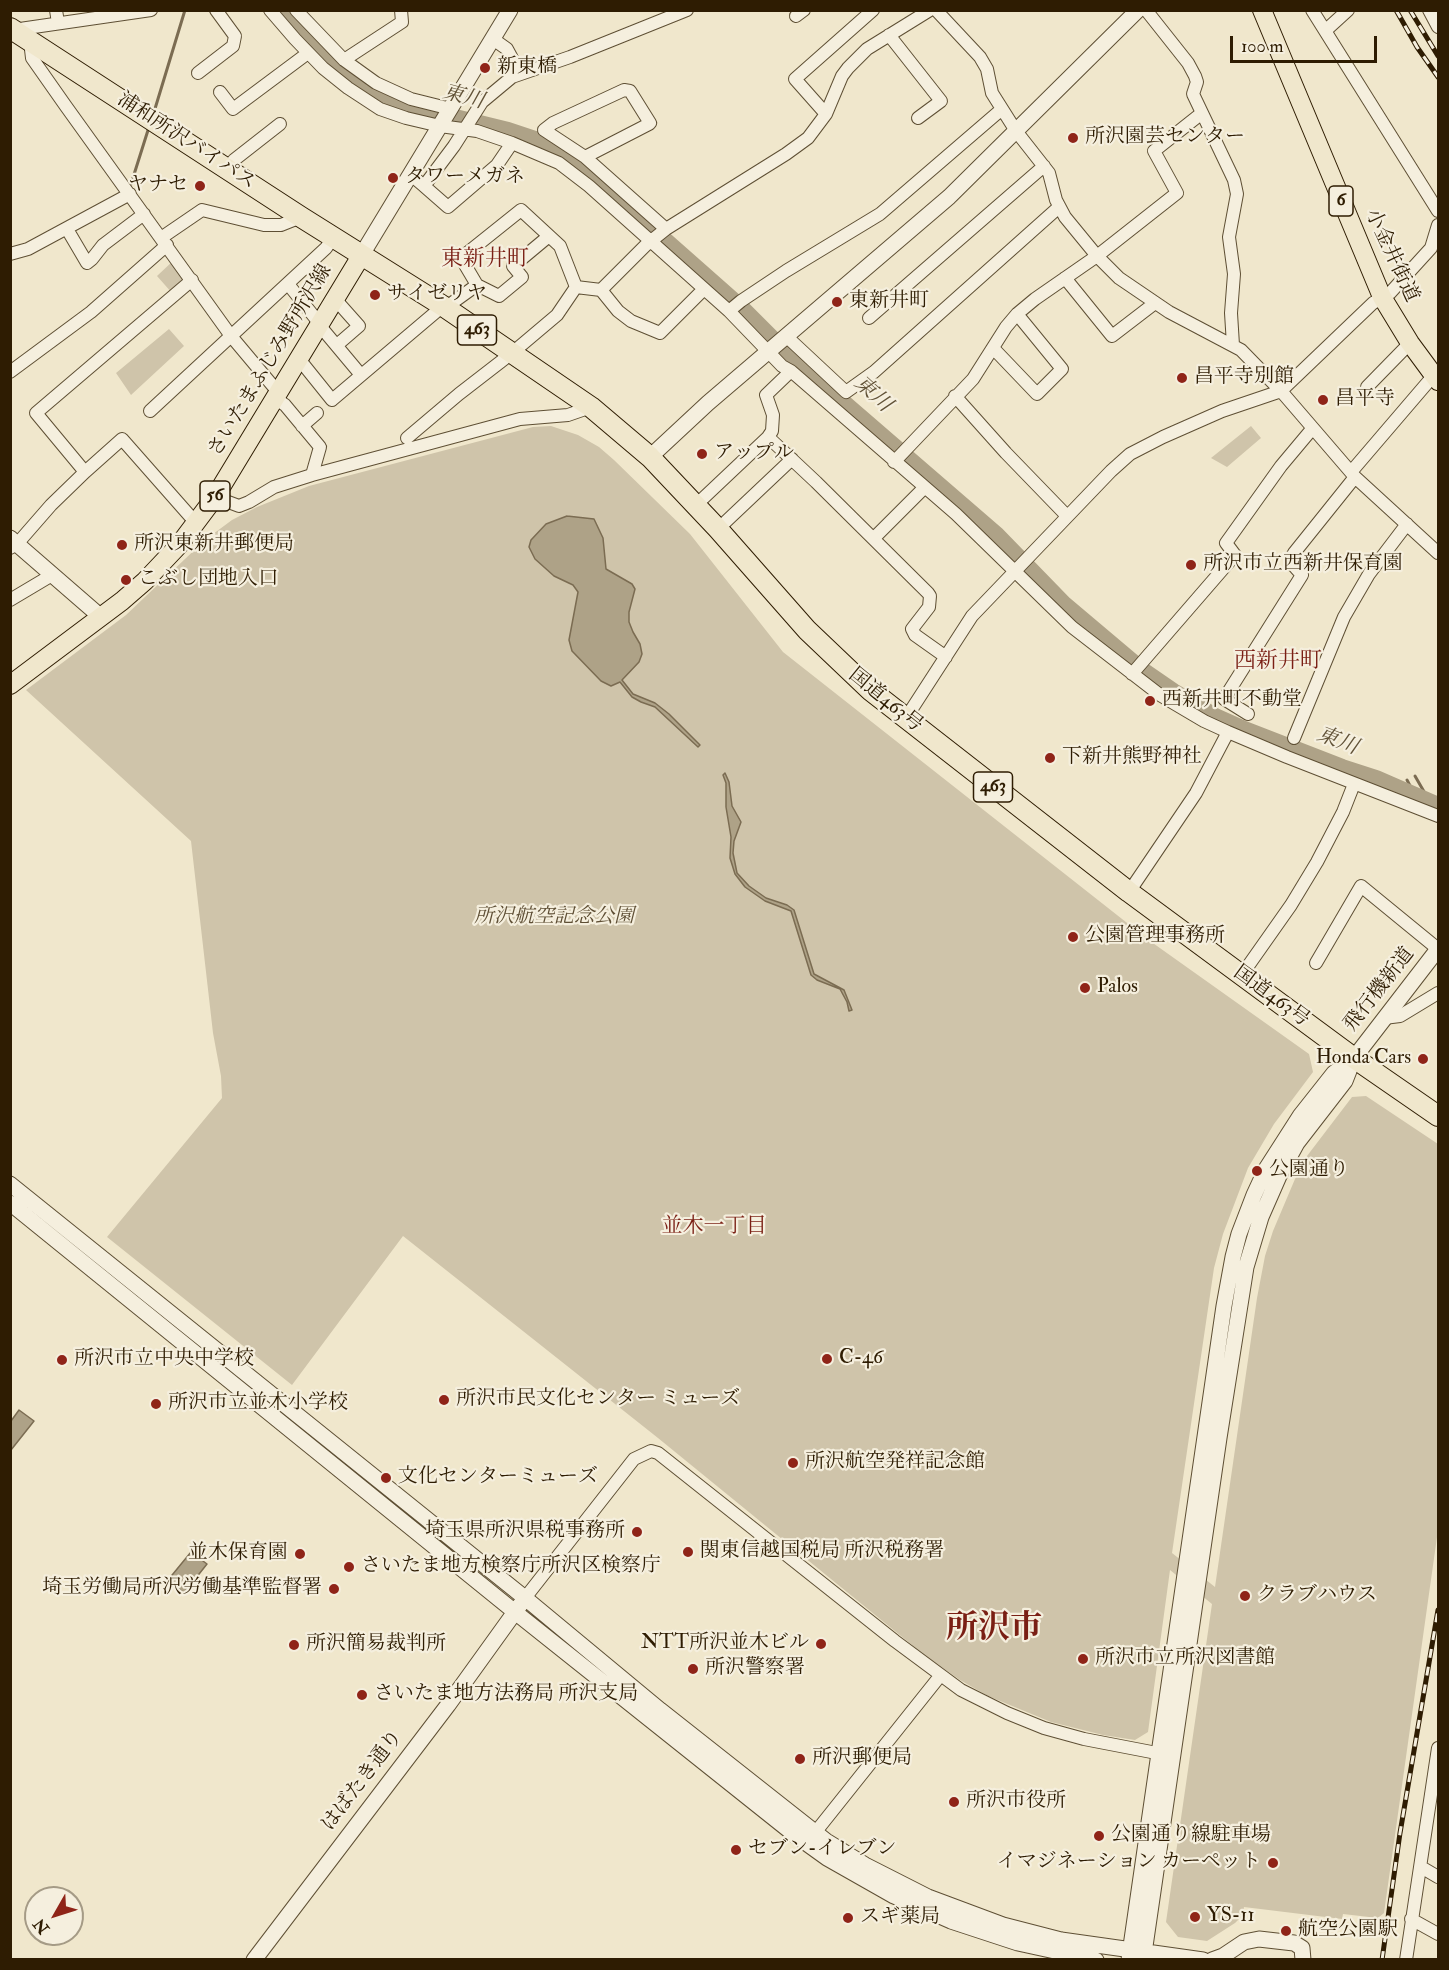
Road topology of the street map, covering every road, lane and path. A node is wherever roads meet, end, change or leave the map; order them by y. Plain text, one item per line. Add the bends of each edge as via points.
1 (152, 10) edge
2 (216, 10) edge
3 (270, 10) edge
4 (296, 10) edge
5 (400, 10) edge
6 (510, 10) edge
7 (687, 10) edge
8 (873, 10) edge
9 (930, 10) edge
10 (936, 10) edge
11 (1138, 10) edge
12 (1146, 10) edge
13 (1262, 10) edge
14 (1312, 10) edge
15 (1348, 10) edge
16 (1429, 10) edge
17 (147, 11) edge
18 (57, 17) edge
19 (1438, 27) edge
20 (11, 29) edge
21 (1325, 31) junction
22 (889, 35) junction
23 (494, 39) junction
24 (30, 41) junction
25 (308, 52) junction
26 (344, 60) junction
27 (198, 73) dead end
28 (520, 73) junction
29 (220, 92) dead end
30 (1002, 109) junction
31 (1202, 113) junction
32 (826, 114) junction
33 (446, 117) junction
34 (918, 118) dead end
35 (280, 124) dead end
36 (464, 128) junction
37 (1016, 131) junction
38 (512, 143) junction
39 (585, 157) junction
40 (1044, 166) junction
41 (227, 168) junction
42 (411, 175) junction
43 (424, 186) junction
44 (130, 194) junction
45 (1059, 207) junction
46 (1438, 211) edge
47 (144, 214) junction
48 (301, 217) junction
49 (1438, 225) edge
50 (67, 229) junction
51 (549, 236) junction
52 (658, 236) junction
53 (333, 238) junction
54 (164, 242) junction
55 (1436, 243) edge
56 (10, 254) edge
57 (362, 256) junction
58 (1097, 256) junction
59 (1065, 278) junction
60 (192, 280) junction
61 (288, 284) junction
62 (477, 285) junction
63 (576, 287) junction
64 (601, 290) junction
65 (703, 290) junction
66 (1382, 297) junction
67 (335, 299) junction
68 (1155, 303) junction
69 (444, 307) junction
70 (734, 307) junction
71 (1017, 314) junction
72 (869, 318) dead end
73 (320, 325) junction
74 (231, 336) junction
75 (1410, 343) junction
76 (777, 344) junction
77 (336, 345) junction
78 (1233, 345) junction
79 (993, 348) junction
80 (512, 353) junction
81 (299, 359) junction
82 (791, 371) junction
83 (10, 372) edge
84 (361, 375) junction
85 (1436, 378) edge
86 (1367, 387) dead end
87 (1281, 391) junction
88 (277, 395) junction
89 (955, 396) junction
90 (591, 407) junction
91 (150, 411) dead end
92 (317, 413) dead end
93 (302, 426) junction
94 (1312, 429) junction
95 (768, 437) junction
96 (406, 438) dead end
97 (651, 457) junction
98 (792, 459) junction
99 (895, 460) junction
100 (85, 472) junction
101 (312, 475) junction
102 (1353, 475) junction
103 (924, 488) junction
104 (215, 497) junction
105 (696, 505) junction
106 (1068, 516) junction
107 (196, 523) junction
108 (1407, 524) junction
109 (718, 529) junction
110 (874, 538) junction
111 (13, 543) edge
112 (1438, 553) edge
113 (1020, 565) junction
114 (52, 575) junction
115 (10, 600) edge
116 (101, 617) junction
117 (946, 657) junction
118 (1134, 672) junction
119 (10, 685) edge
120 (1248, 714) dead end
121 (906, 718) junction
122 (1228, 732) junction
123 (1294, 738) dead end
124 (1354, 784) junction
125 (1438, 816) edge
126 (1129, 892) junction
127 (1438, 949) edge
128 (1316, 963) dead end
129 (1241, 976) junction
130 (1438, 993) edge
131 (1384, 1018) junction
132 (1354, 1058) junction
133 (1438, 1116) edge
134 (10, 1184) edge
135 (10, 1203) edge
136 (525, 1598) junction
137 (515, 1612) junction
138 (940, 1676) junction
139 (1438, 1748) edge
140 (1167, 1755) junction
141 (1435, 1797) edge
142 (811, 1838) junction
143 (1421, 1867) junction
144 (1438, 1877) edge
145 (1411, 1919) junction
146 (1438, 1934) edge
147 (1137, 1955) edge
148 (254, 1959) edge
149 (1096, 1959) edge
150 (1203, 1959) edge
151 (1212, 1959) edge
152 (1303, 1959) edge
153 (1406, 1959) edge

1 - 17 street
2 - 27 street via 235,36 233,46
3 - 25 street
4 - 26 street
5 - 26 street via 402,22
6 - 23 street
7 - 28 street
8 - 32 street via 795,79
9 - 22 street
10 - 30 street via 981,57
11 - 37 street
12 - 31 street via 1188,63 1197,82 1193,94
13 - 66 main road, 小金井街道 / 6
14 - 21 street
15 - 21 street
16 - 19 street
17 - 18 street
18 - 20 street
20 - 24 highway, 浦和所沢バイパス / 463
21 - 46 street
22 - 32 street via 848,68
22 - 34 street via 941,101
23 - 28 street via 507,49
23 - 33 street
24 - 41 highway, 浦和所沢バイパス / 463
24 - 44 street via 32,58
25 - 29 street via 233,109
25 - 33 street via 348,88 380,109 406,118
26 - 33 street via 394,93
28 - 36 street via 491,93
30 - 37 street
30 - 70 street via 879,214
31 - 58 street via 1154,151 1177,193
31 - 78 street via 1237,194 1229,237 1234,274
32 - 52 street via 808,138 786,154
33 - 36 street
33 - 42 street
35 - 41 street
36 - 38 street
36 - 43 street
37 - 40 street
37 - 76 street via 949,197
38 - 43 street via 497,165 448,207
38 - 52 street via 559,163
39 - 39 street via 544,130 624,90 630,91 650,123
39 - 52 street
40 - 45 street
40 - 72 street
41 - 48 highway, 浦和所沢バイパス / 463
42 - 43 street
42 - 57 street
44 - 47 street
44 - 50 street
45 - 58 street
45 - 76 street via 894,355 846,392
47 - 50 street via 103,245 87,263
47 - 54 street
48 - 53 highway, 浦和所沢バイパス / 463
48 - 54 street via 281,225 264,225 202,210
49 - 55 street
50 - 56 street
51 - 62 street via 513,266 522,277 499,296
51 - 62 street via 521,210 461,258
51 - 63 street via 564,252
52 - 64 street
52 - 65 street
53 - 57 highway, 浦和所沢バイパス / 463
53 - 61 street
54 - 60 street
54 - 83 street via 91,312
55 - 66 street
57 - 67 main road, さいたまふじみ野所沢線 / 56
57 - 69 highway, 国道463号 / 463
58 - 59 street
58 - 68 street via 1119,278
59 - 68 street via 1112,336
59 - 71 street
60 - 74 street
60 - 100 street via 36,413
61 - 73 street
61 - 74 street
62 - 69 street
63 - 64 street
63 - 80 street via 557,315
64 - 65 street via 631,321 660,333
65 - 70 street
66 - 75 main road, 小金井街道 / 6
66 - 87 street
67 - 73 main road, さいたまふじみ野所沢線 / 56
67 - 77 street via 358,326
68 - 78 street
69 - 80 highway, 国道463号 / 463
69 - 84 street
70 - 76 street
71 - 79 street
71 - 79 street via 1062,369 1037,394
73 - 77 street
73 - 81 main road, さいたまふじみ野所沢線 / 56
74 - 88 street
74 - 91 street
75 - 85 main road, 小金井街道 / 6
75 - 86 street
76 - 82 street via 782,366
76 - 97 street
77 - 84 street
78 - 87 street
79 - 89 street via 973,379
80 - 90 highway, 国道463号 / 463
80 - 96 street
81 - 84 street via 332,400
81 - 88 main road, さいたまふじみ野所沢線 / 56
82 - 95 street via 766,395 773,415
82 - 99 street
85 - 102 street
87 - 94 street
87 - 106 street via 1202,419 1135,451
88 - 93 street
88 - 104 main road, さいたまふじみ野所沢線 / 56
89 - 99 street
89 - 106 street
90 - 97 highway, 国道463号 / 463
90 - 101 street via 568,415 520,419
92 - 93 street
93 - 101 street via 320,447
94 - 102 street
94 - 118 street via 1226,543 1235,555
95 - 98 street
95 - 105 street
97 - 105 highway, 国道463号 / 463
98 - 109 street
98 - 110 street
99 - 103 street
100 - 107 street via 122,439
100 - 111 street
101 - 104 street via 274,487 239,506
102 - 108 street
102 - 120 street via 1291,558 1302,575 1224,699
103 - 110 street
103 - 113 street
104 - 107 main road, さいたまふじみ野所沢線 / 56
105 - 109 highway, 国道463号 / 463
106 - 113 street
107 - 116 main road, さいたまふじみ野所沢線 / 56 via 145,581
108 - 112 street
108 - 123 street via 1369,574 1344,617
109 - 121 highway, 国道463号 / 463 via 834,658
110 - 117 street via 930,596 929,607 912,630
111 - 114 street
113 - 117 street via 972,616
113 - 118 street via 1072,627
114 - 115 street
114 - 116 street
116 - 119 main road, さいたまふじみ野所沢線 / 56
117 - 121 street
118 - 122 street via 1178,707
121 - 126 highway, 国道463号 / 463
122 - 124 street
122 - 126 street via 1196,793
124 - 125 street
124 - 129 street via 1323,853
126 - 129 highway, 国道463号 / 463
127 - 128 street via 1361,886
127 - 131 street, 飛行機新道
129 - 132 highway, 国道463号 / 463
130 - 131 street via 1400,1016
131 - 132 street, 飛行機新道
132 - 133 highway, 国道463号 / 463
132 - 140 street, 飛行機新道 via 1345,1081 1297,1143 1279,1176 1248,1256
134 - 136 street
135 - 137 street
136 - 137 street, はばたき通り
136 - 138 street via 629,1465 651,1450
136 - 142 street
137 - 142 street via 795,1835
137 - 148 street, はばたき通り
138 - 140 street via 971,1695 1044,1728
138 - 142 street
139 - 141 street
140 - 147 street, 飛行機新道
141 - 143 street
142 - 147 street via 961,1910 1061,1940
142 - 149 street via 834,1863 951,1921 1036,1948
143 - 144 street
143 - 145 street
145 - 146 street
145 - 153 street
147 - 150 street
151 - 152 street via 1244,1942 1259,1939 1294,1943 1302,1948

